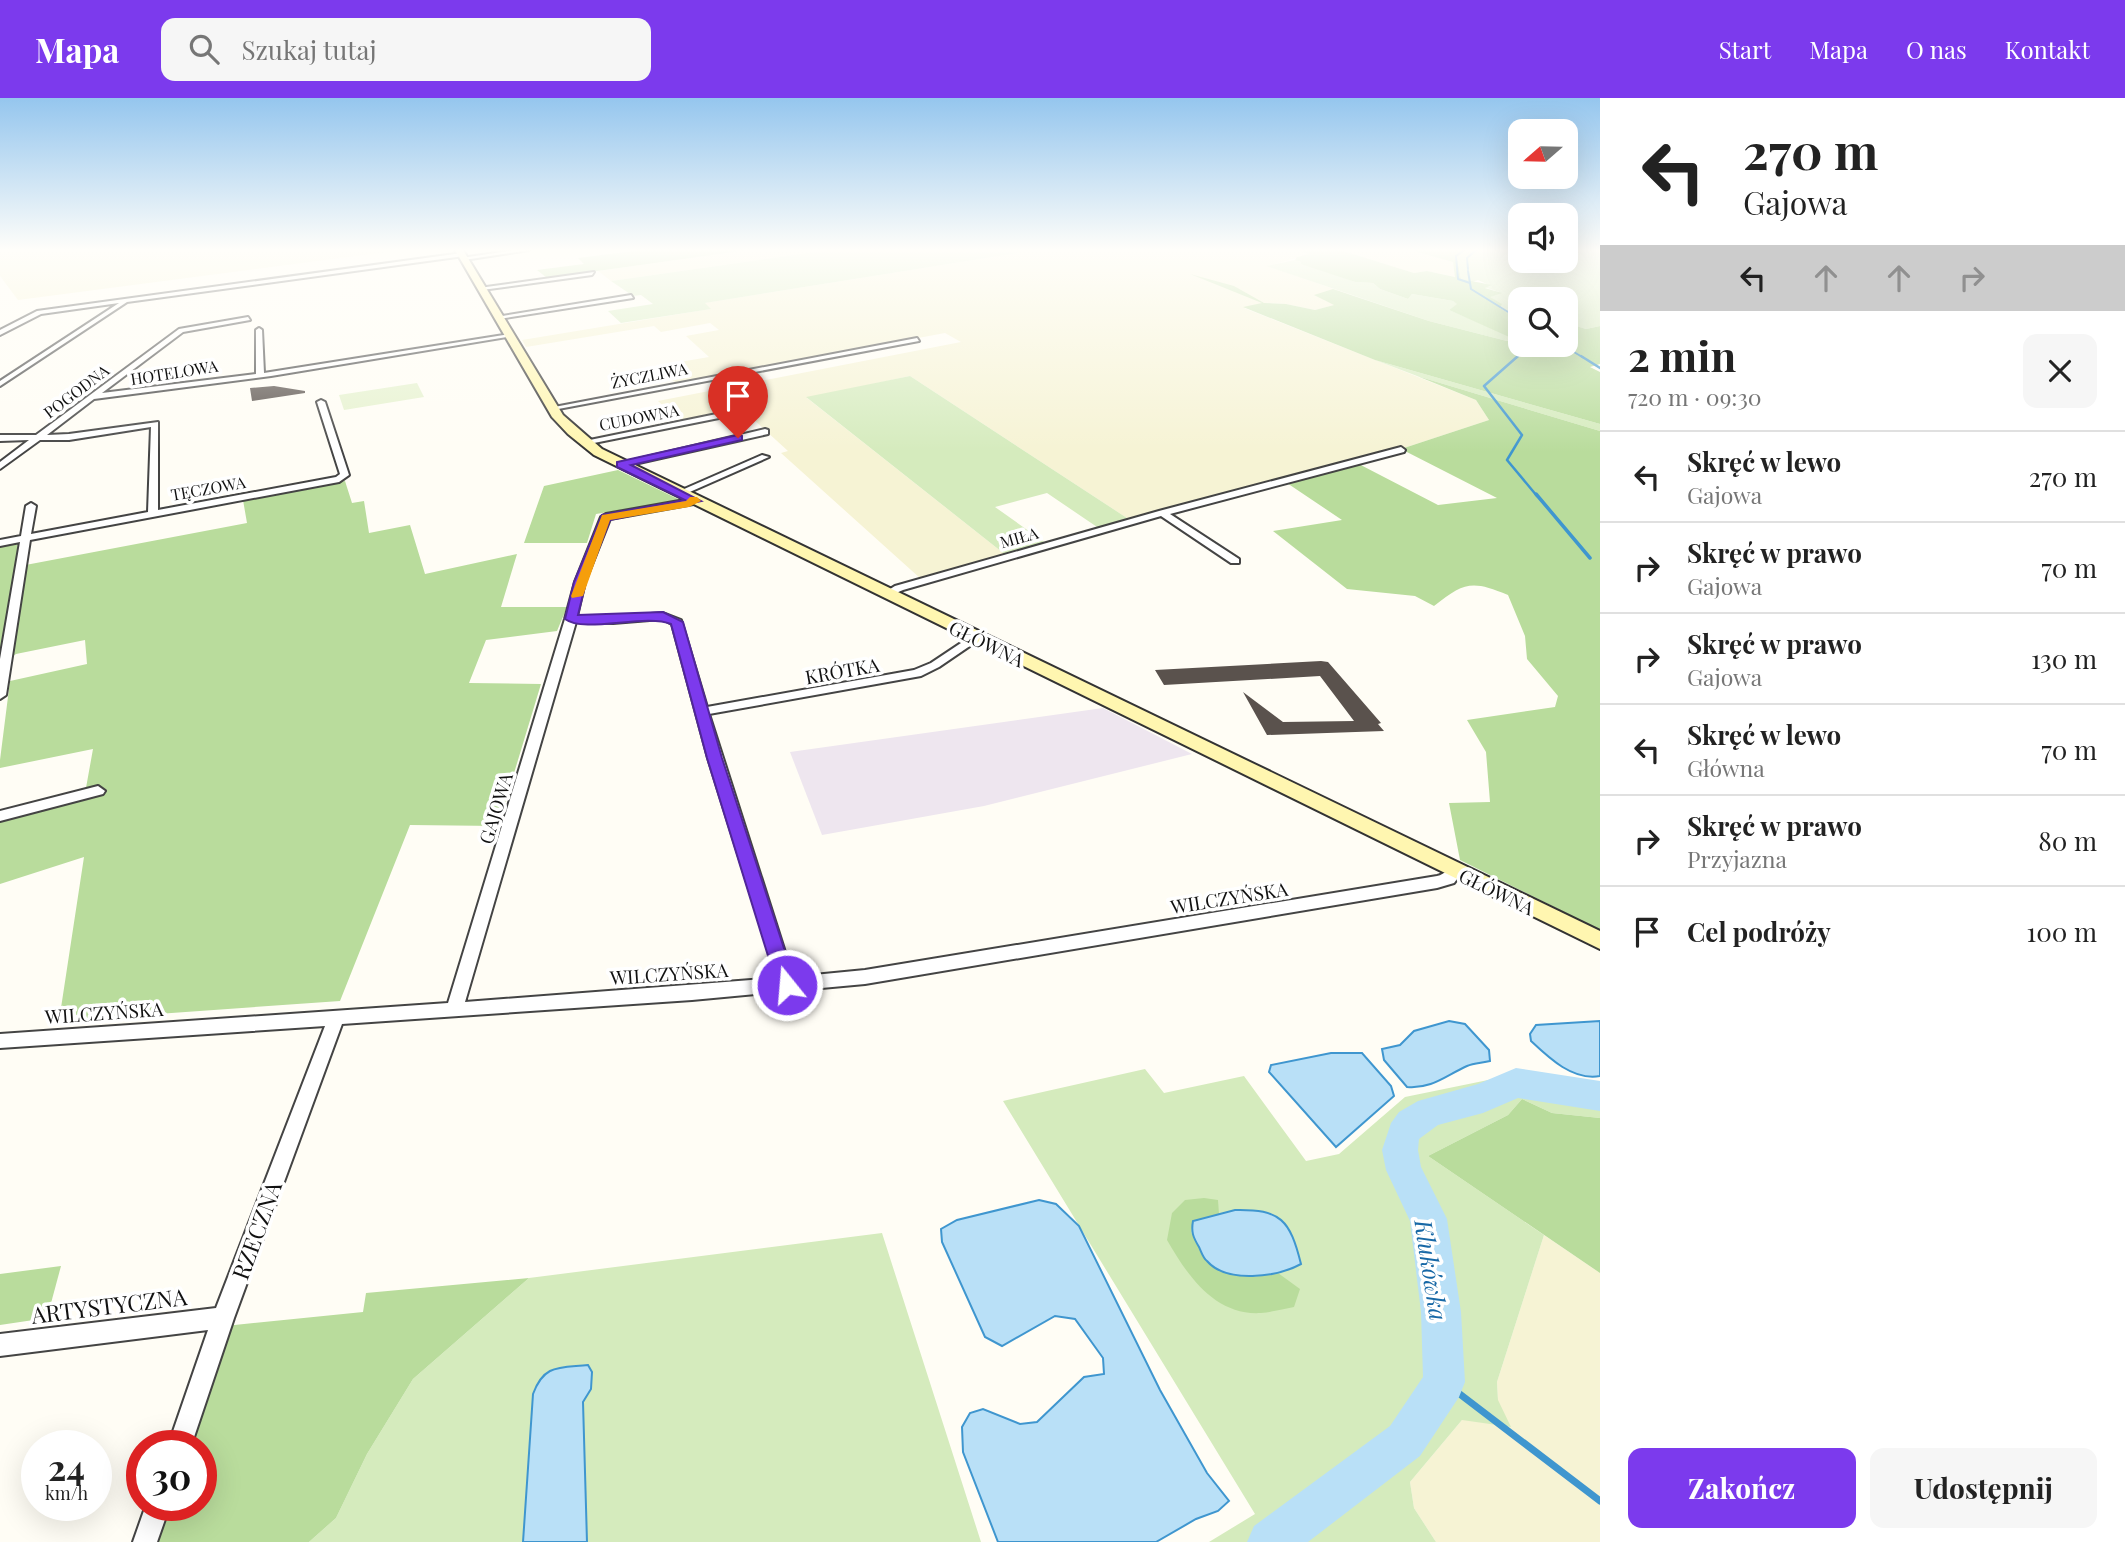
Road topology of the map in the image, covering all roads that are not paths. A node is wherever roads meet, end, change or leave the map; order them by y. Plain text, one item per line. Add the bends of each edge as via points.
1 (29, 317) edge
2 (102, 317) edge
3 (499, 317) edge
4 (248, 319) dead end
5 (259, 330) dead end
6 (0, 333) edge
7 (510, 336) junction
8 (917, 340) dead end
9 (260, 375) junction
10 (0, 384) edge
11 (91, 397) junction
12 (321, 402) dead end
13 (552, 408) junction
14 (741, 411) dead end
15 (765, 432) dead end
16 (0, 438) edge
17 (37, 438) junction
18 (584, 442) junction
19 (1401, 450) dead end
20 (765, 457) dead end
21 (621, 464) junction
22 (0, 466) edge
23 (680, 493) junction
24 (696, 501) junction
25 (31, 506) dead end
26 (1162, 513) junction
27 (153, 514) junction
28 (26, 538) junction
29 (0, 543) edge
30 (1235, 561) dead end
31 (887, 594) junction
32 (571, 619) junction
33 (976, 637) junction
34 (0, 695) edge
35 (704, 711) junction
36 (98, 791) dead end
37 (0, 816) edge
38 (1456, 871) junction
39 (1600, 941) edge
40 (787, 985) junction
41 (455, 1009) junction
42 (337, 1016) junction
43 (0, 1041) edge
44 (223, 1318) junction
45 (0, 1345) edge
46 (184, 1430) edge
47 (152, 1521) edge
48 (145, 1542) edge

1 - 6 street
2 - 10 street
3 - 7 street, GŁÓWNA
4 - 11 street, POGODNA via 181,330
5 - 9 street
7 - 9 street, HOTELOWA
7 - 13 street, GŁÓWNA
8 - 13 street, ŻYCZLIWA
9 - 11 street, HOTELOWA
11 - 17 street, POGODNA
12 - 27 street, TĘCZOWA via 345,475
13 - 18 street, GŁÓWNA
14 - 18 street, CUDOWNA
15 - 21 street
16 - 17 street
17 - 22 street, POGODNA
17 - 27 street via 69,438 155,424
18 - 21 street, GŁÓWNA
19 - 26 street, MIŁA
20 - 23 street
21 - 23 street, GŁÓWNA
23 - 24 street, GŁÓWNA
24 - 31 street, GŁÓWNA
24 - 32 street, GAJOWA via 606,517
25 - 28 street
26 - 30 street
26 - 31 street, MIŁA
27 - 28 street, TĘCZOWA
28 - 29 street, TĘCZOWA
28 - 34 street
31 - 33 street, GŁÓWNA
32 - 35 street via 663,616 677,622
32 - 41 street, GAJOWA
33 - 35 street, KRÓTKA via 917,673
33 - 38 street, GŁÓWNA
35 - 40 street
36 - 37 street
38 - 39 street, GŁÓWNA
38 - 40 street, WILCZYŃSKA via 1437,882 1301,906 971,961
40 - 41 street, WILCZYŃSKA
41 - 42 street, WILCZYŃSKA
42 - 43 street, WILCZYŃSKA
42 - 44 street, RZECZNA
44 - 45 street, ARTYSTYCZNA
44 - 46 street, RZECZNA
47 - 48 street

